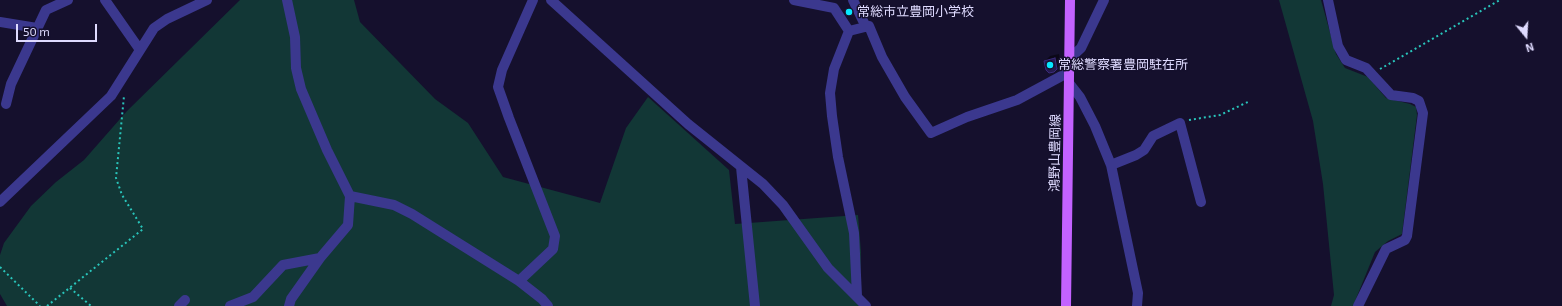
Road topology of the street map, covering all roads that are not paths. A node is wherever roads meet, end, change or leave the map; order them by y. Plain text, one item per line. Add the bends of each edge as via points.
1 (68, 0) edge
2 (105, 0) edge
3 (207, 0) edge
4 (287, 0) edge
5 (533, 0) edge
6 (551, 0) edge
7 (794, 0) edge
8 (853, 0) edge
9 (1070, 0) edge
10 (1104, 0) edge
11 (1328, 0) edge
12 (0, 22) edge
13 (866, 27) junction
14 (37, 28) junction
15 (849, 31) junction
16 (140, 50) junction
17 (1069, 59) junction
18 (1069, 78) junction
19 (6, 104) dead end
20 (1111, 165) junction
21 (741, 167) junction
22 (350, 196) junction
23 (0, 202) edge
24 (1201, 202) dead end
25 (320, 258) junction
26 (519, 281) junction
27 (857, 296) junction
28 (230, 306) edge
29 (289, 306) edge
30 (548, 306) edge
31 (755, 306) edge
32 (866, 306) edge
33 (1066, 306) edge
34 (1137, 306) edge
35 (1358, 306) edge

1 - 14 street via 46,10
2 - 16 street
3 - 16 street via 154,28
4 - 22 street via 295,37 296,68 302,89 327,150
5 - 26 street via 502,70 498,87 555,236 553,249
6 - 21 street via 688,124
7 - 15 street via 834,8
8 - 13 street
9 - 17 main road, 鴻野山豊岡線
10 - 17 street via 1081,48
11 - 35 street via 1335,35 1346,60 1366,68 1391,95 1419,101 1423,113 1407,236 1405,240 1386,249
12 - 14 street
13 - 15 street
13 - 18 street via 869,26 882,57 930,133
14 - 19 street via 11,84
15 - 27 street via 834,69 830,93 838,157 854,233
16 - 23 street via 111,96
17 - 18 main road, 鴻野山豊岡線
18 - 20 street
18 - 33 main road, 鴻野山豊岡線
20 - 24 street via 1136,155 1144,150 1153,136 1180,123
20 - 34 street via 1138,293
21 - 27 street via 763,184 783,205 828,268
21 - 31 street
22 - 25 street via 348,225
22 - 26 street via 394,204
25 - 28 street via 283,265 253,297
25 - 29 street via 290,299
26 - 30 street
27 - 32 street

